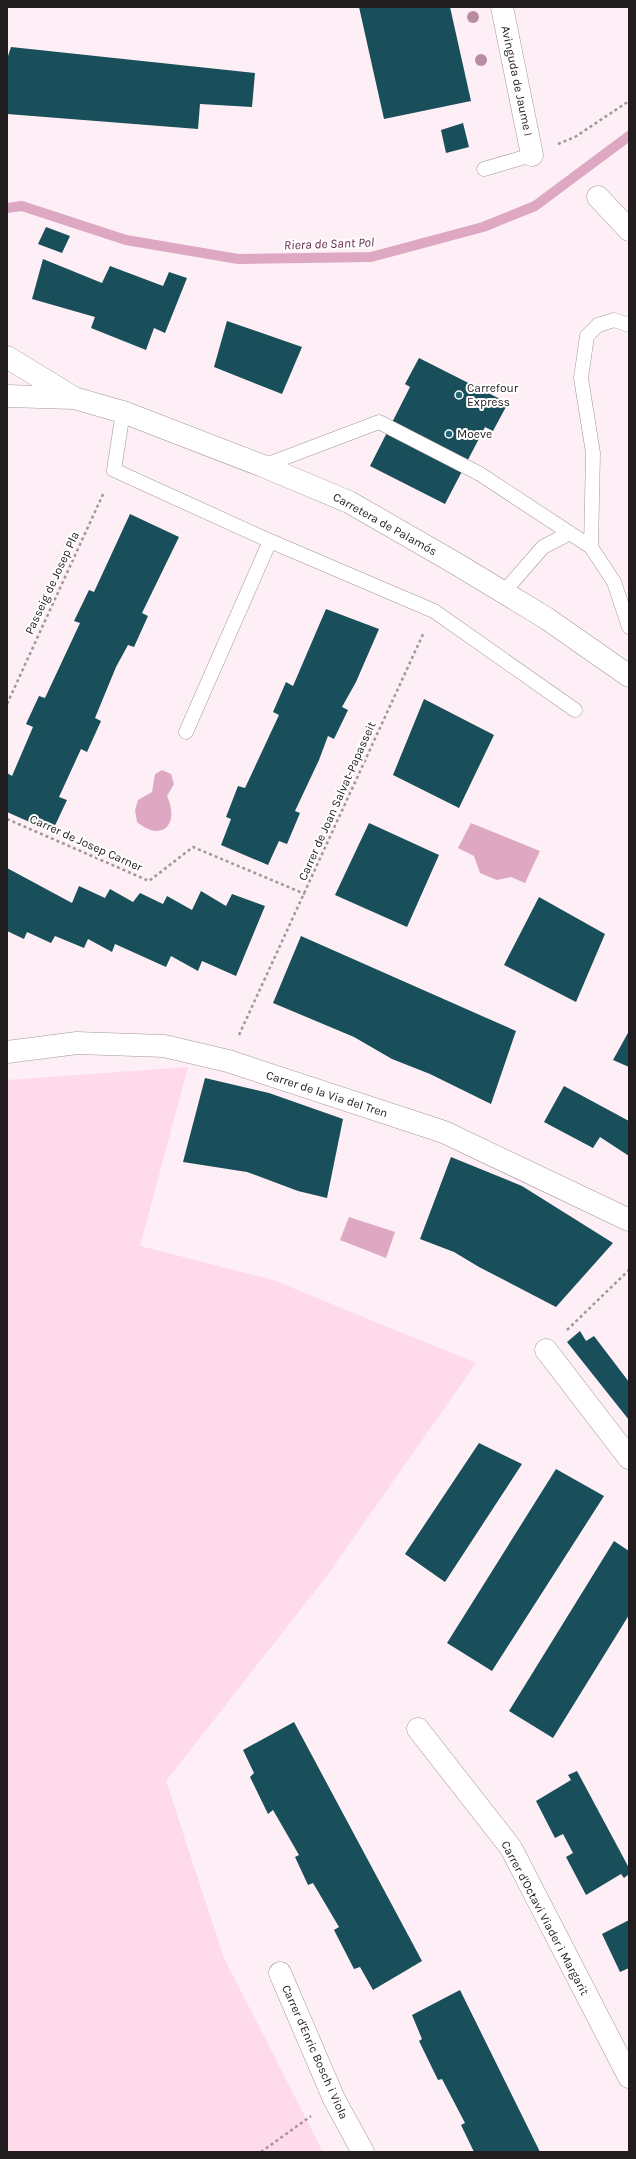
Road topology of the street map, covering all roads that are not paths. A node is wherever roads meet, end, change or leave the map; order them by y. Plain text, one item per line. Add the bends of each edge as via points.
1 (502, 7) edge
2 (532, 155) joint
3 (484, 169) dead end
4 (598, 197) dead end
5 (629, 230) edge
6 (629, 325) edge
7 (7, 357) edge
8 (7, 396) edge
9 (74, 398) junction
10 (123, 412) junction
11 (263, 466) junction
12 (570, 533) junction
13 (270, 541) junction
14 (591, 547) junction
15 (503, 593) junction
16 (629, 627) edge
17 (629, 676) edge
18 (575, 710) dead end
19 (186, 732) dead end
20 (7, 1052) edge
21 (629, 1220) edge
22 (546, 1350) road end
23 (629, 1458) edge
24 (418, 1729) dead end
25 (280, 1973) dead end
26 (629, 2077) edge
27 (363, 2152) edge

1 - 2 street, Avinguda de Jaume I
2 - 3 lane
4 - 5 street
6 - 14 lane via 614,320 598,325 587,336 582,378 593,453
7 - 9 street, Carretera de Palamós
8 - 9 street, Carretera de Palamós
9 - 10 street, Carretera de Palamós
10 - 11 street, Carretera de Palamós
10 - 13 lane via 114,470
11 - 12 lane via 379,422 480,474
11 - 15 street, Carretera de Palamós via 349,502
12 - 14 lane
12 - 15 lane via 543,547
13 - 18 lane via 434,611
13 - 19 lane
14 - 16 lane via 614,582
15 - 17 street, Carretera de Palamós via 546,618
20 - 21 street, Carrer de la Via del Tren via 77,1043 164,1046 228,1061 444,1132
22 - 23 street
24 - 26 street, Carrer d'Octavi Viader i Margarit via 511,1848
25 - 27 street, Carrer d'Enric Bosch i Viola via 334,2099

